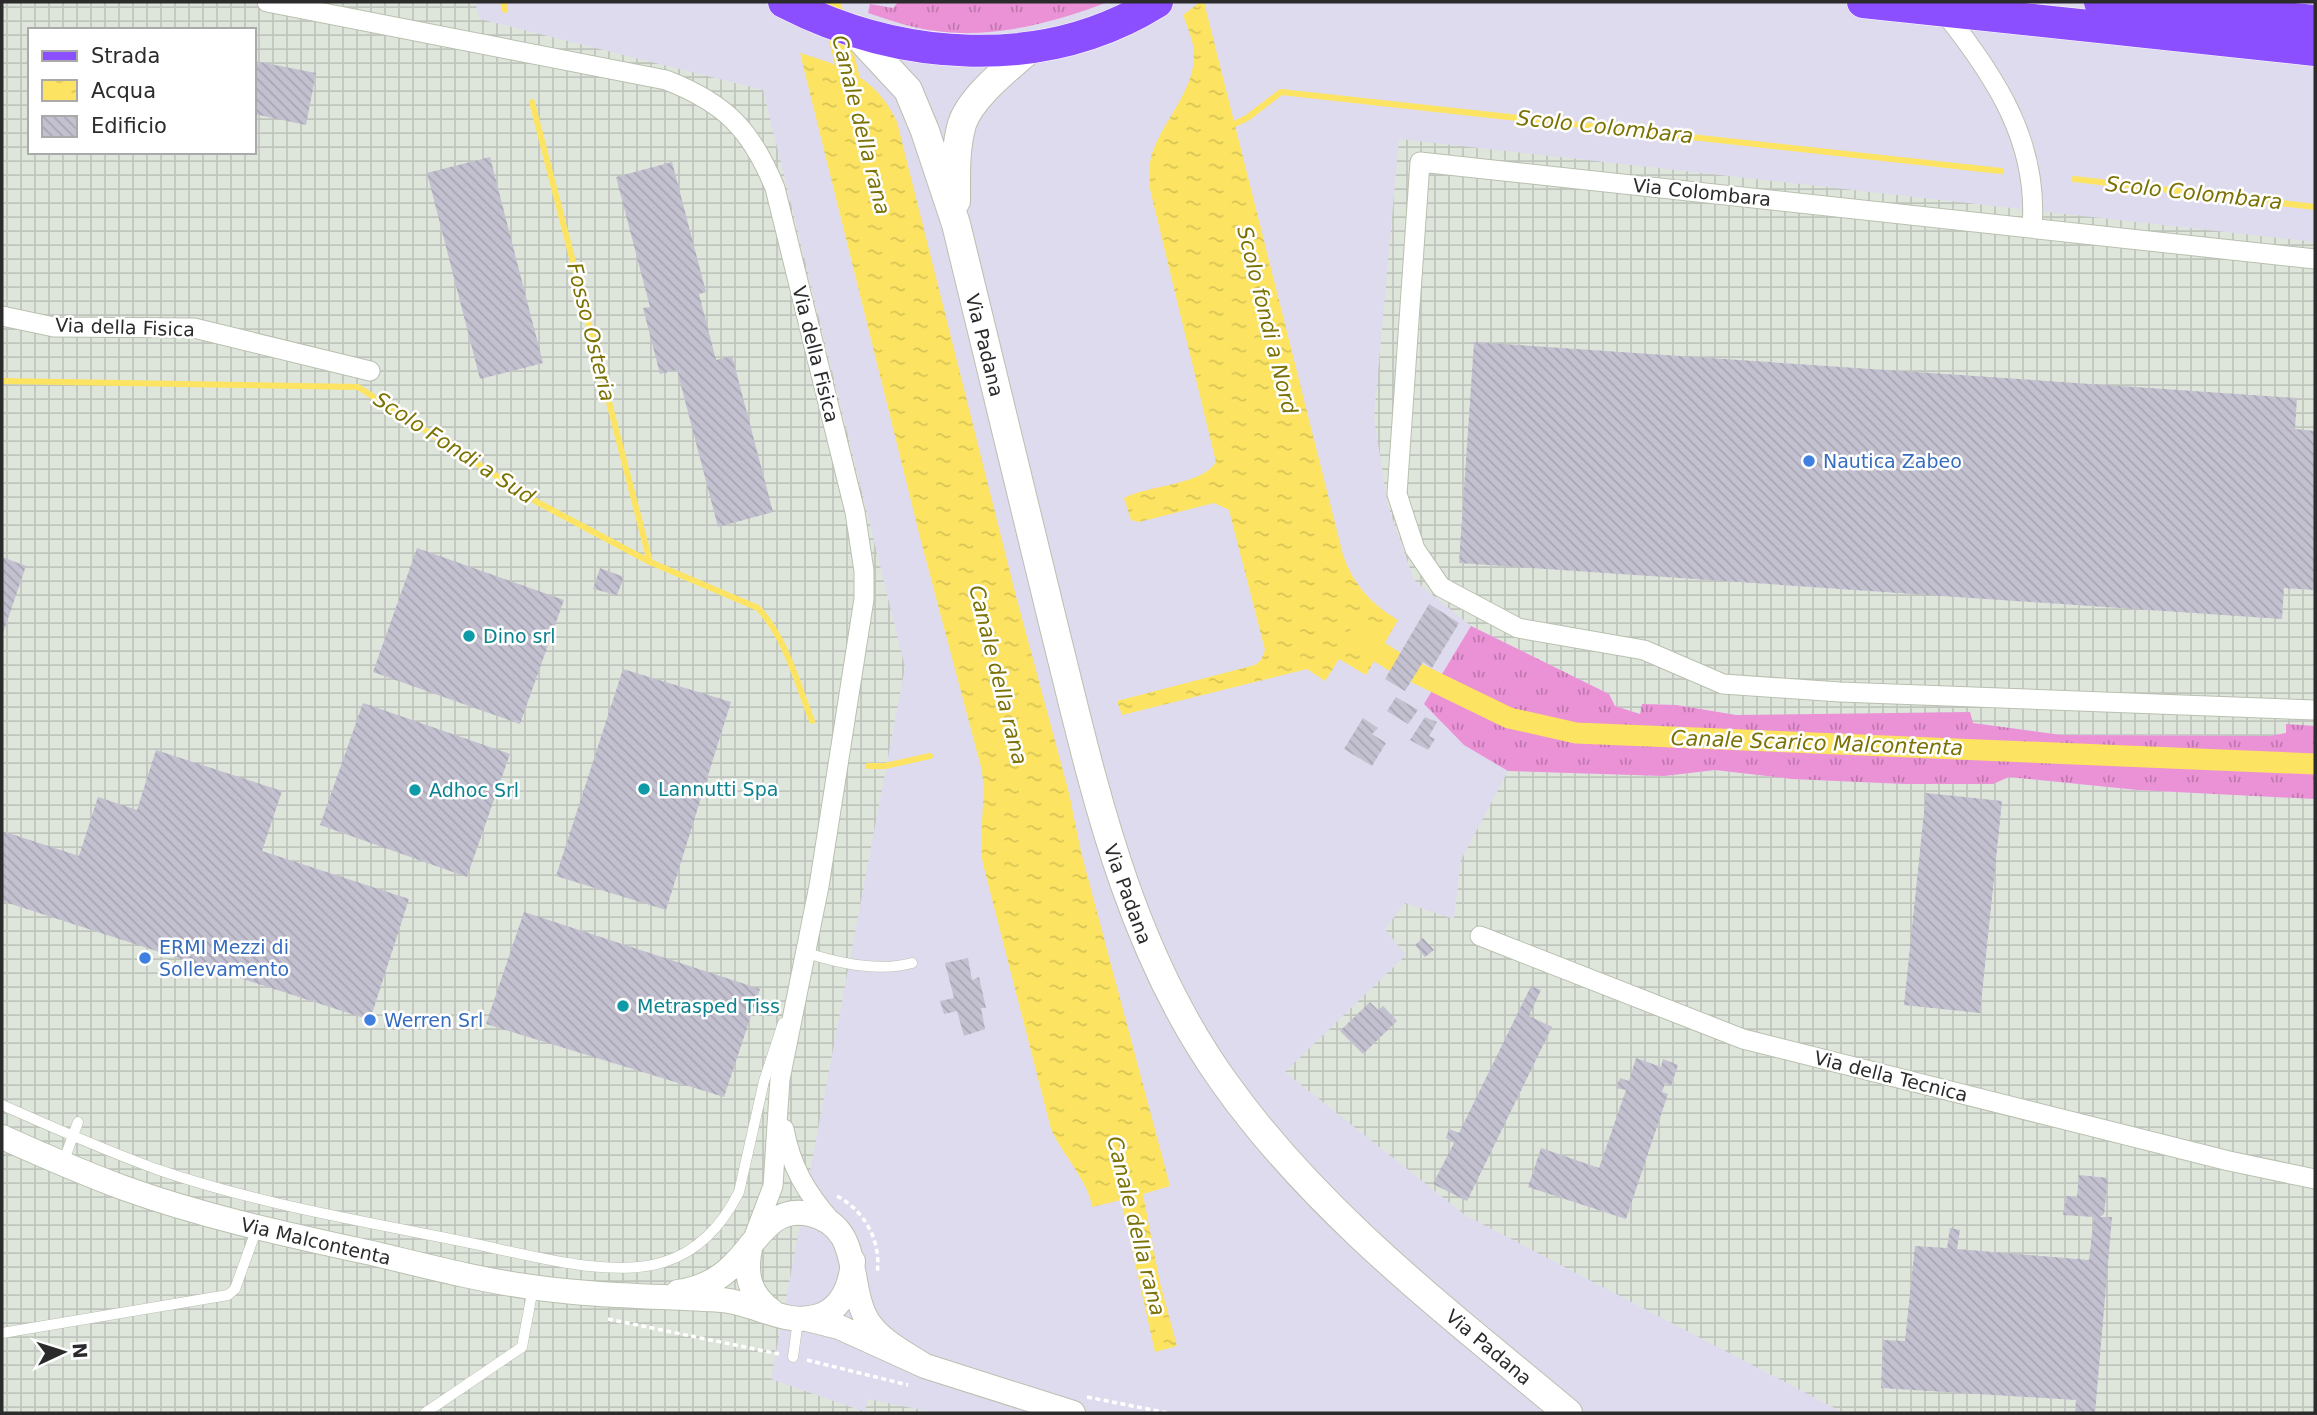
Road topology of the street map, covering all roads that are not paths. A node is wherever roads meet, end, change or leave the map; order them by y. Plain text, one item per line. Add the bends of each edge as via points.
1 (267, 2) edge
2 (784, 2) edge
3 (1157, 2) edge
4 (1863, 2) edge
5 (2100, 2) edge
6 (1944, 12) junction
7 (2315, 21) edge
8 (856, 34) junction
9 (1032, 47) junction
10 (2315, 50) edge
11 (956, 224) junction
12 (2032, 228) junction
13 (2315, 259) edge
14 (2, 316) edge
15 (370, 371) dead end
16 (2315, 710) edge
17 (1480, 936) dead end
18 (803, 959) junction
19 (912, 963) dead end
20 (780, 1079) junction
21 (2, 1105) edge
22 (78, 1122) dead end
23 (73, 1136) junction
24 (2, 1137) edge
25 (63, 1164) junction
26 (2315, 1179) edge
27 (836, 1227) junction
28 (257, 1228) junction
29 (751, 1244) junction
30 (853, 1261) junction
31 (533, 1287) junction
32 (642, 1297) junction
33 (774, 1312) junction
34 (803, 1319) junction
35 (2, 1333) edge
36 (793, 1357) dead end
37 (925, 1366) junction
38 (1079, 1405) edge
39 (425, 1413) edge
40 (1568, 1413) edge

1 - 18 street, Via della Fisica via 666,80 713,102 734,118 758,149 775,188 855,512 864,570 861,627
2 - 8 main road
3 - 9 main road via 1114,23
4 - 6 main road
5 - 7 main road
6 - 10 main road
6 - 12 street via 1992,78 2014,122 2035,193
8 - 9 main road via 949,51
8 - 11 main road, Via Padana via 908,90
9 - 11 main road, Via Padana via 985,90 963,121 957,155
11 - 40 main road, Via Padana via 1106,832 1139,927 1170,995 1224,1083 1292,1167 1377,1253
12 - 13 street, Via Colombara
12 - 16 street, Via Colombara via 1420,162 1397,494 1415,549 1441,587 1518,628 1644,650 1723,684
14 - 15 street, Via della Fisica via 54,327 194,328
17 - 26 street, Via della Tecnica via 1743,1039
18 - 19 lane via 893,968
18 - 20 street, Via della Fisica
18 - 23 lane via 764,1081 739,1192 708,1237 664,1262 624,1266 571,1263 290,1206 160,1170
20 - 27 street, Via della Fisica via 784,1129 794,1167 811,1198
20 - 29 street, Via della Fisica via 773,1186
21 - 23 lane
22 - 23 lane
23 - 25 lane
24 - 25 street, Via Malcontenta
25 - 28 street, Via Malcontenta
27 - 29 street, Via Malcontenta via 811,1214 790,1214 768,1223
27 - 30 street, Via Malcontenta
28 - 31 street, Via Malcontenta
28 - 35 lane via 235,1289 228,1295
29 - 32 street, Via Malcontenta via 734,1264 704,1286
29 - 33 street via 749,1282 761,1303
30 - 34 street via 842,1298 828,1312
30 - 37 street, Via Malcontenta via 860,1303 874,1330
31 - 32 street, Via Malcontenta
31 - 39 lane via 522,1347
32 - 33 street, Via Malcontenta via 723,1300
33 - 34 street, Via Malcontenta
34 - 36 lane
34 - 37 street, Via Malcontenta via 839,1327
37 - 38 street, Via Malcontenta

